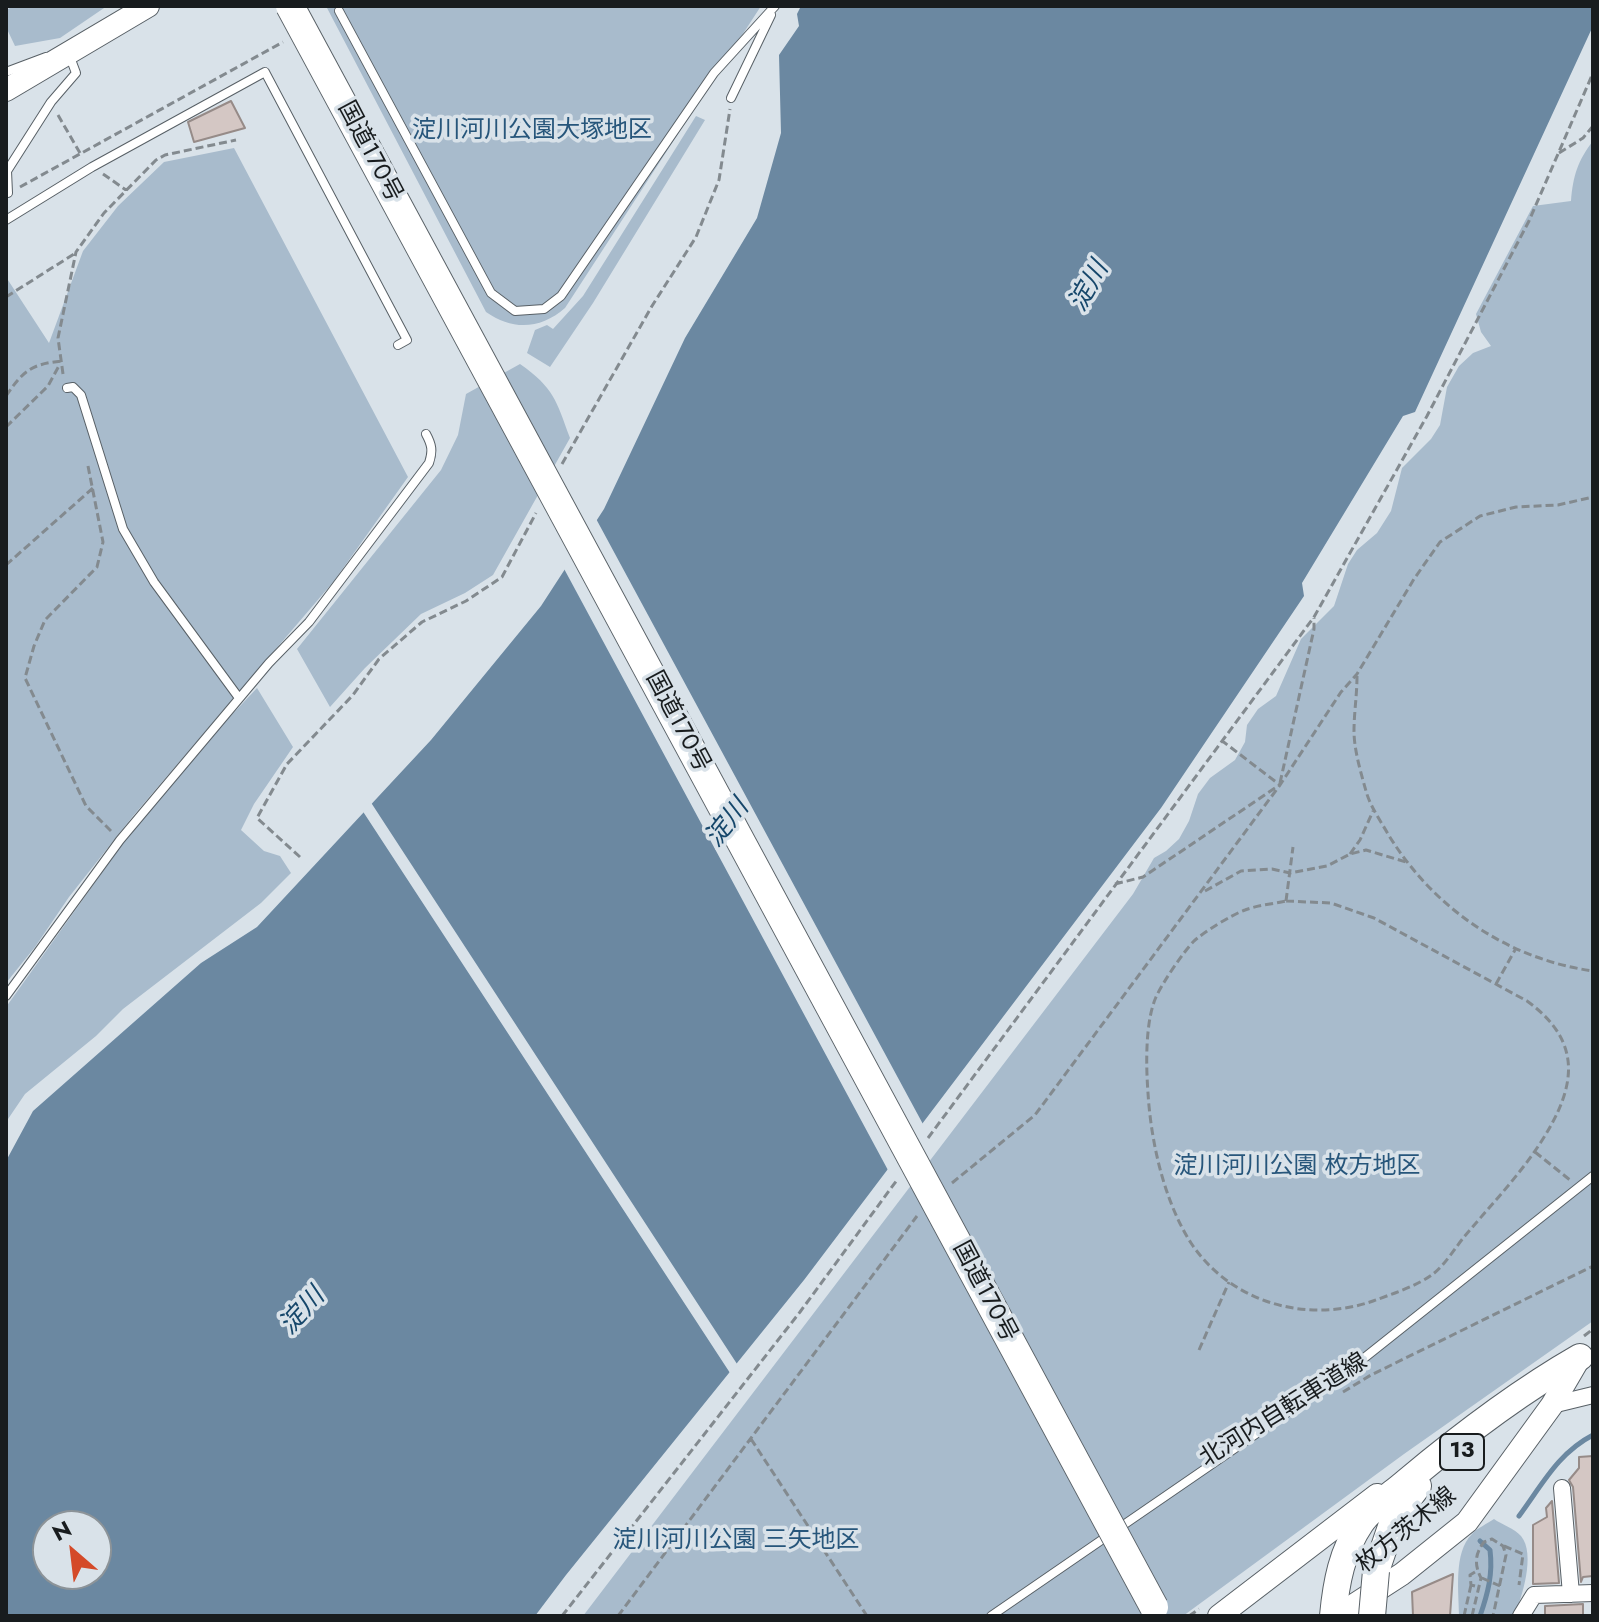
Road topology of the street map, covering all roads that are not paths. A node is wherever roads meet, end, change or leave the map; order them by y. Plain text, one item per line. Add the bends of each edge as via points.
1 (148, 6) edge
2 (290, 6) edge
3 (775, 7) edge
4 (339, 11) dead end
5 (69, 54) junction
6 (6, 72) edge
7 (6, 90) edge
8 (731, 98) road end
9 (8, 193) road end
10 (6, 220) edge
11 (398, 345) dead end
12 (67, 388) dead end
13 (426, 434) dead end
14 (239, 698) junction
15 (6, 996) edge
16 (1593, 1176) edge
17 (1586, 1352) edge
18 (1593, 1395) edge
19 (1552, 1405) junction
20 (1435, 1458) junction
21 (1562, 1488) dead end
22 (1593, 1593) edge
23 (1571, 1594) junction
24 (1154, 1607) dead end
25 (991, 1616) edge
26 (1219, 1616) edge
27 (1335, 1616) edge
28 (1372, 1616) edge
29 (1521, 1616) edge

1 - 5 main road
2 - 24 highway, 国道170号, bridge
3 - 4 lane via 714,73 561,296 544,309 515,311 491,293
3 - 8 lane
5 - 6 lane via 42,57
5 - 7 main road
5 - 9 lane via 76,73 7,171
10 - 11 lane via 265,72 407,340
12 - 14 lane via 81,395 123,529 154,582
13 - 14 lane via 432,444 429,463 309,622
14 - 15 lane via 120,840
16 - 25 lane via 1349,1370
17 - 19 main road, 枚方茨木線
17 - 20 main road, 13 via 1529,1386
17 - 28 main road, 13, bridge via 1418,1486 1394,1518 1376,1571
18 - 19 street
19 - 27 main road, 枚方茨木線 via 1467,1522 1402,1574
20 - 26 main road, 枚方茨木線 via 1369,1500
20 - 27 main road, 13 via 1364,1519 1337,1578
21 - 23 street
22 - 23 street
23 - 29 street via 1534,1595

